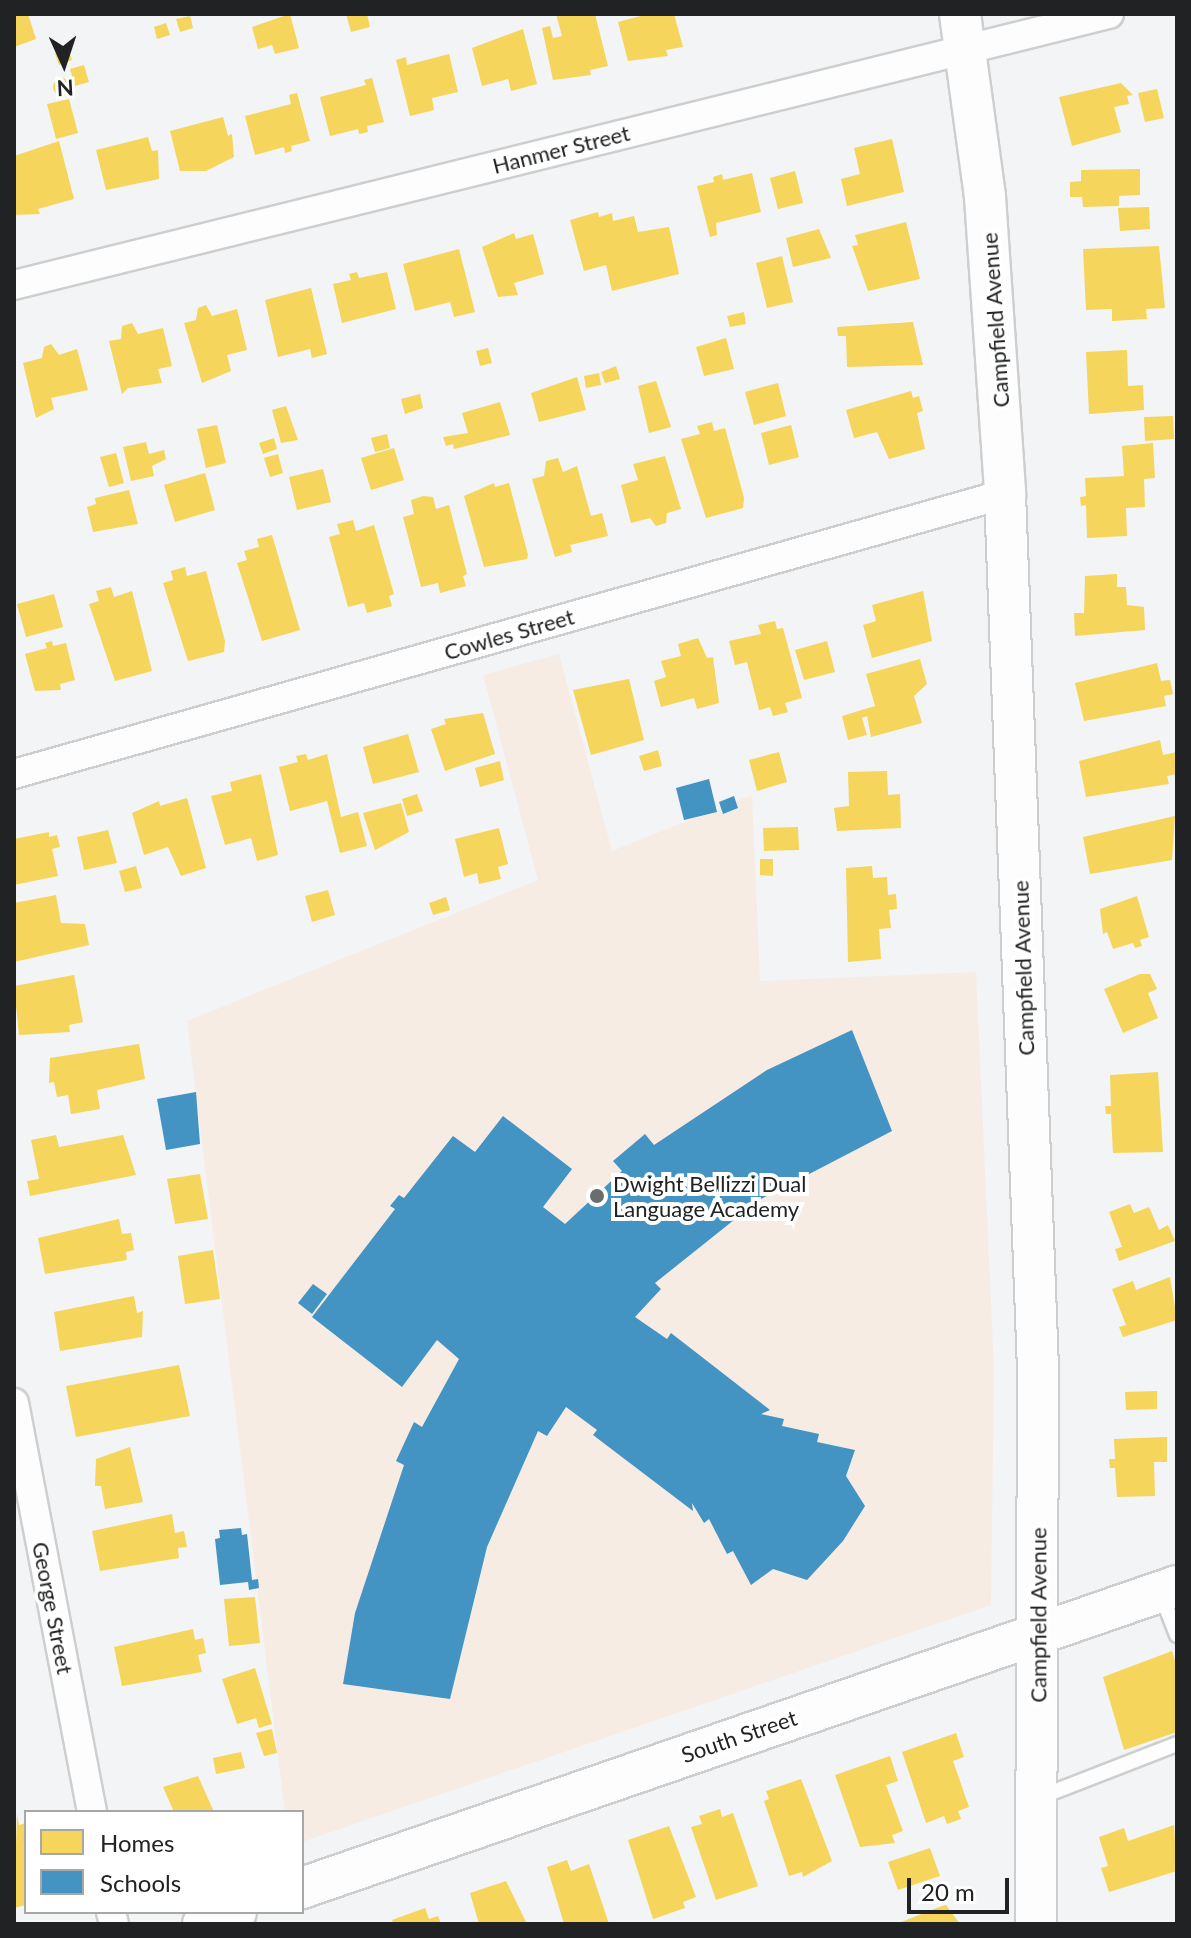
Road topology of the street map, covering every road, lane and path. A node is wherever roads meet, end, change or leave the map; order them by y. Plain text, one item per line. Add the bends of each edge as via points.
1 (1109, 14) edge
2 (963, 31) edge
3 (14, 285) edge
4 (1005, 494) junction
5 (14, 774) edge
6 (14, 1403) edge
7 (1169, 1589) edge
8 (1038, 1633) junction
9 (1177, 1635) edge
10 (1177, 1744) edge
11 (1038, 1798) junction
12 (92, 1810) edge
13 (304, 1887) edge
14 (230, 1914) edge
15 (203, 1924) edge
16 (1036, 1924) edge

1 - 2 street, Hanmer Street
2 - 3 street, Hanmer Street
2 - 4 street, Campfield Avenue via 992,275
4 - 5 street, Cowles Street
4 - 8 street, Campfield Avenue via 1038,1368
6 - 12 street, George Street
7 - 8 street, South Street
7 - 9 lane
8 - 11 street, Campfield Avenue
8 - 13 street, South Street
10 - 11 lane
11 - 16 street, Campfield Avenue
14 - 15 street

